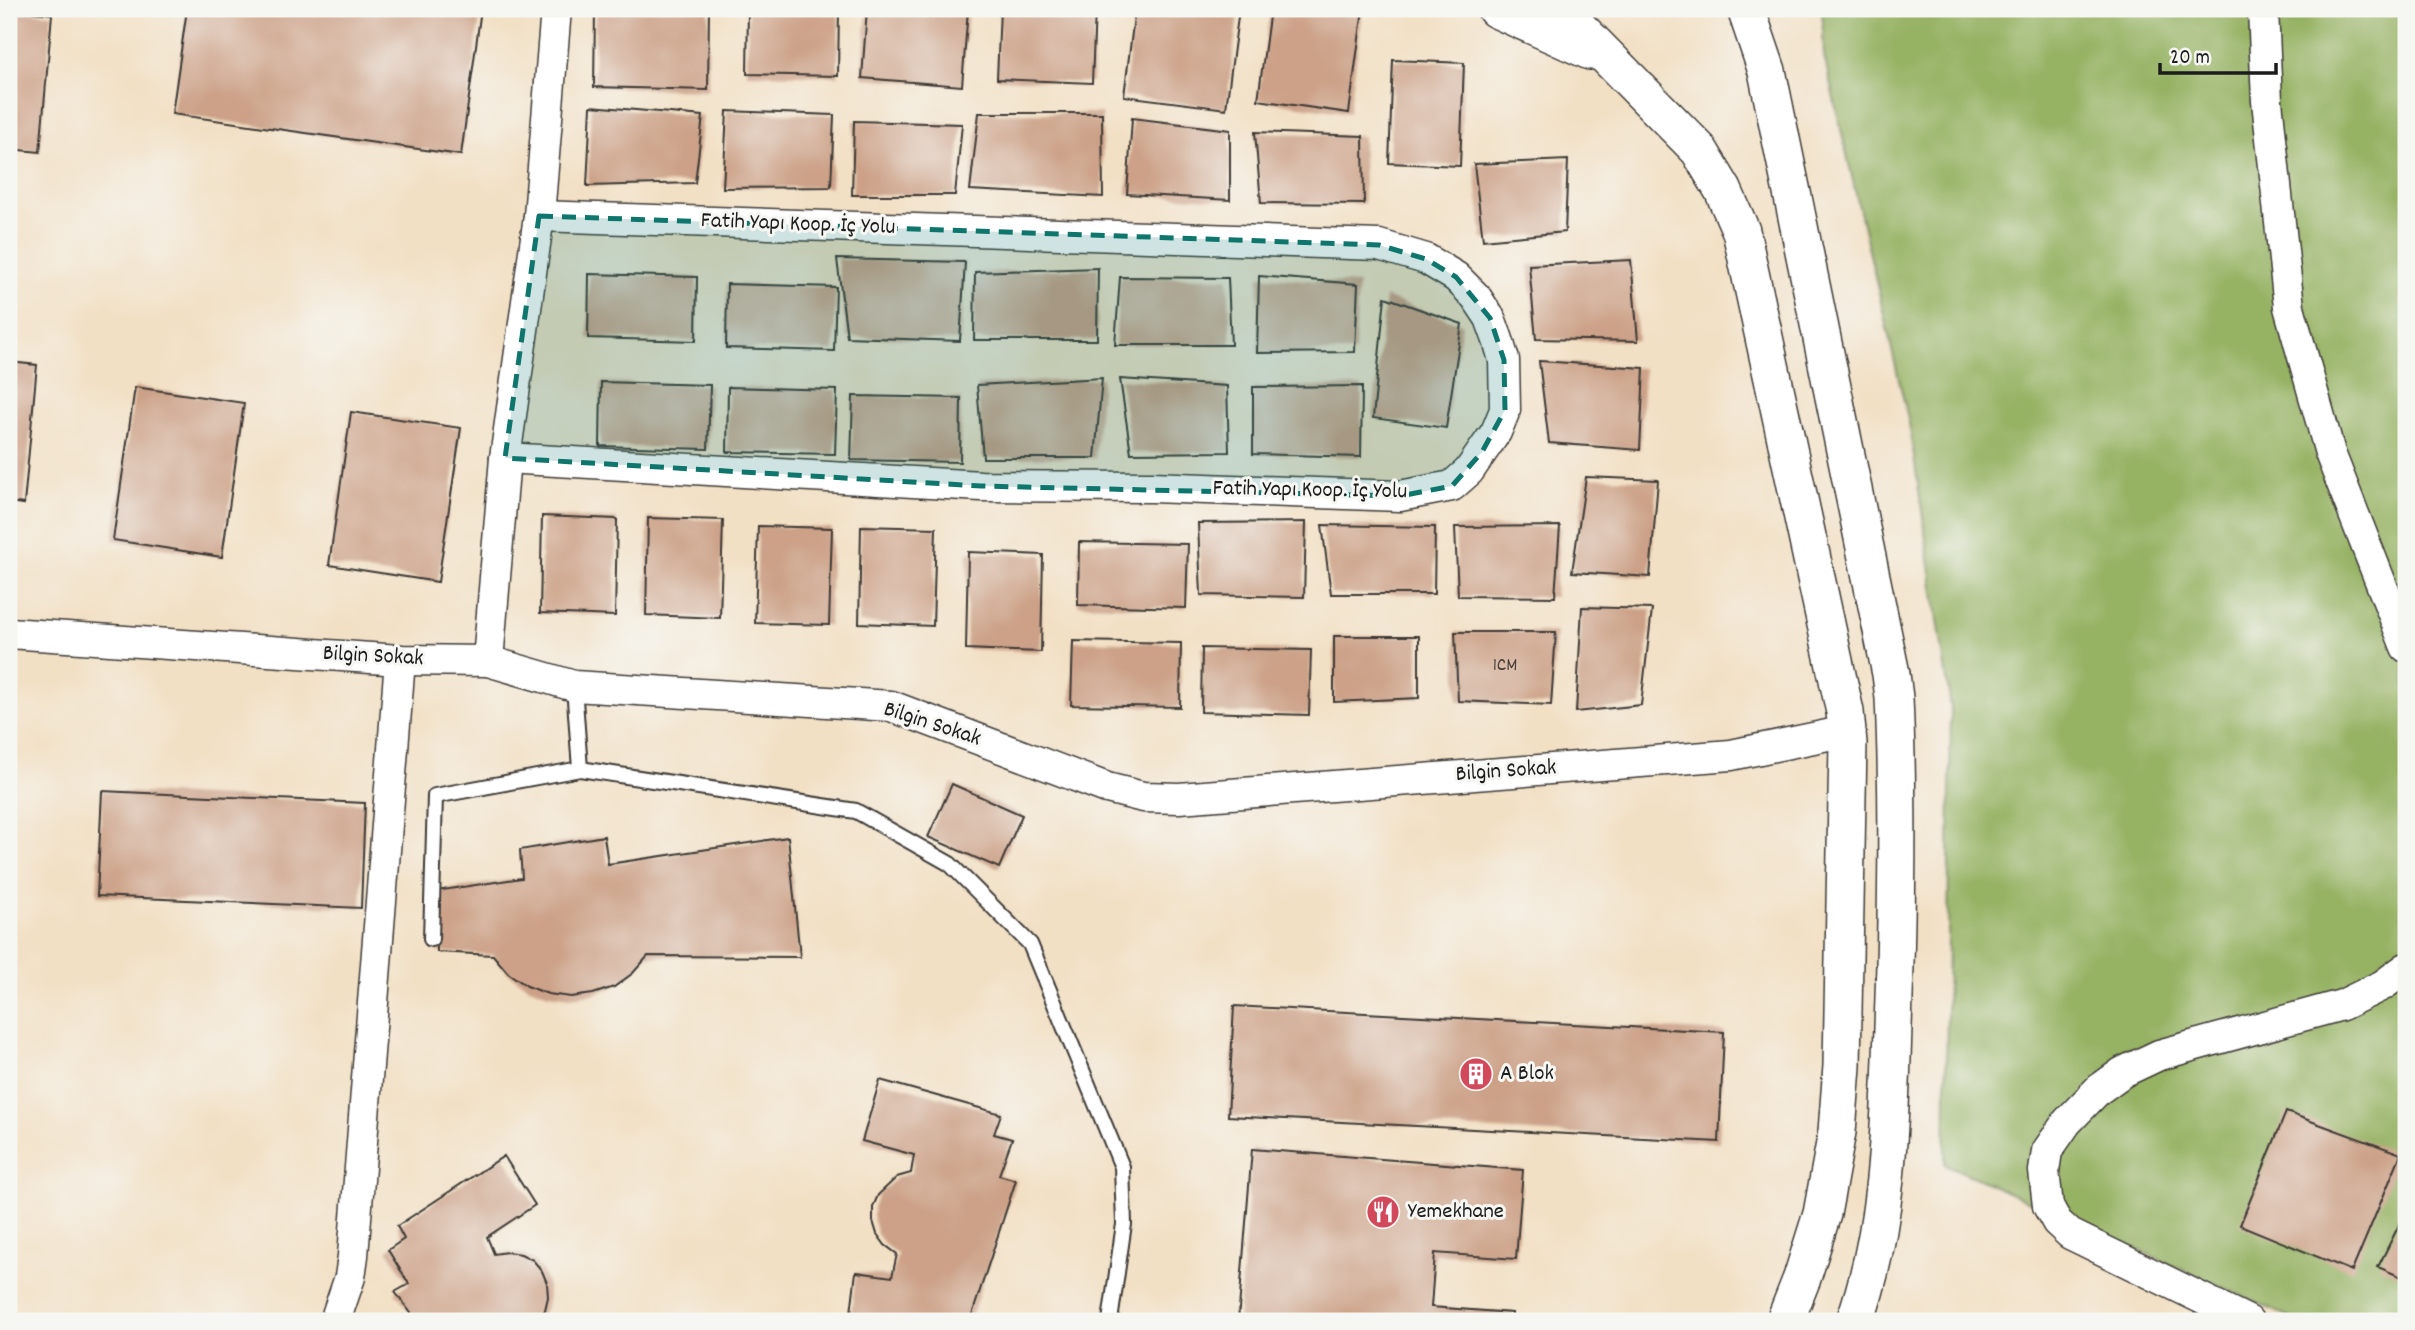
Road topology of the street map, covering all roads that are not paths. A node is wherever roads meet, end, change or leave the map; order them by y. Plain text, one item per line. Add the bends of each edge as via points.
1 (556, 9) edge
2 (1496, 9) edge
3 (1560, 9) edge
4 (1746, 9) edge
5 (1765, 9) edge
6 (2263, 9) edge
7 (1607, 59) junction
8 (1767, 71) junction
9 (539, 216) junction
10 (505, 458) junction
11 (9, 633) edge
12 (2406, 647) edge
13 (400, 660) junction
14 (488, 662) junction
15 (574, 686) junction
16 (1847, 731) junction
17 (580, 769) junction
18 (431, 939) dead end
19 (2406, 968) edge
20 (335, 1321) edge
21 (1110, 1321) edge
22 (1785, 1321) edge
23 (1855, 1321) edge
24 (2248, 1321) edge

1 - 9 street
2 - 7 street
3 - 7 street
4 - 8 street
5 - 8 street
6 - 12 street via 2267,101 2289,307 2330,453
7 - 16 street via 1699,150 1741,231
8 - 23 street via 1894,698 1897,919 1890,1121 1883,1202
9 - 10 street
9 - 10 street, Fatih Yapı Koop. İç Yolu via 1379,245 1426,259 1456,277 1476,297 1490,318 1504,360 1505,410 1469,471 1452,486 1400,496 981,486
10 - 14 street
11 - 13 street, Bilgin Sokak
13 - 14 street, Bilgin Sokak
13 - 20 street via 353,1255
14 - 15 street, Bilgin Sokak
15 - 16 street, Bilgin Sokak via 891,706 1107,788 1143,797 1179,798 1731,755
15 - 17 lane
16 - 22 street via 1837,1132 1822,1214
17 - 18 lane via 435,796
17 - 21 lane via 856,811 950,864 1030,944 1122,1167 1124,1224
19 - 24 street via 2342,1005 2159,1055 2123,1072 2074,1114 2047,1151 2048,1206 2070,1234

